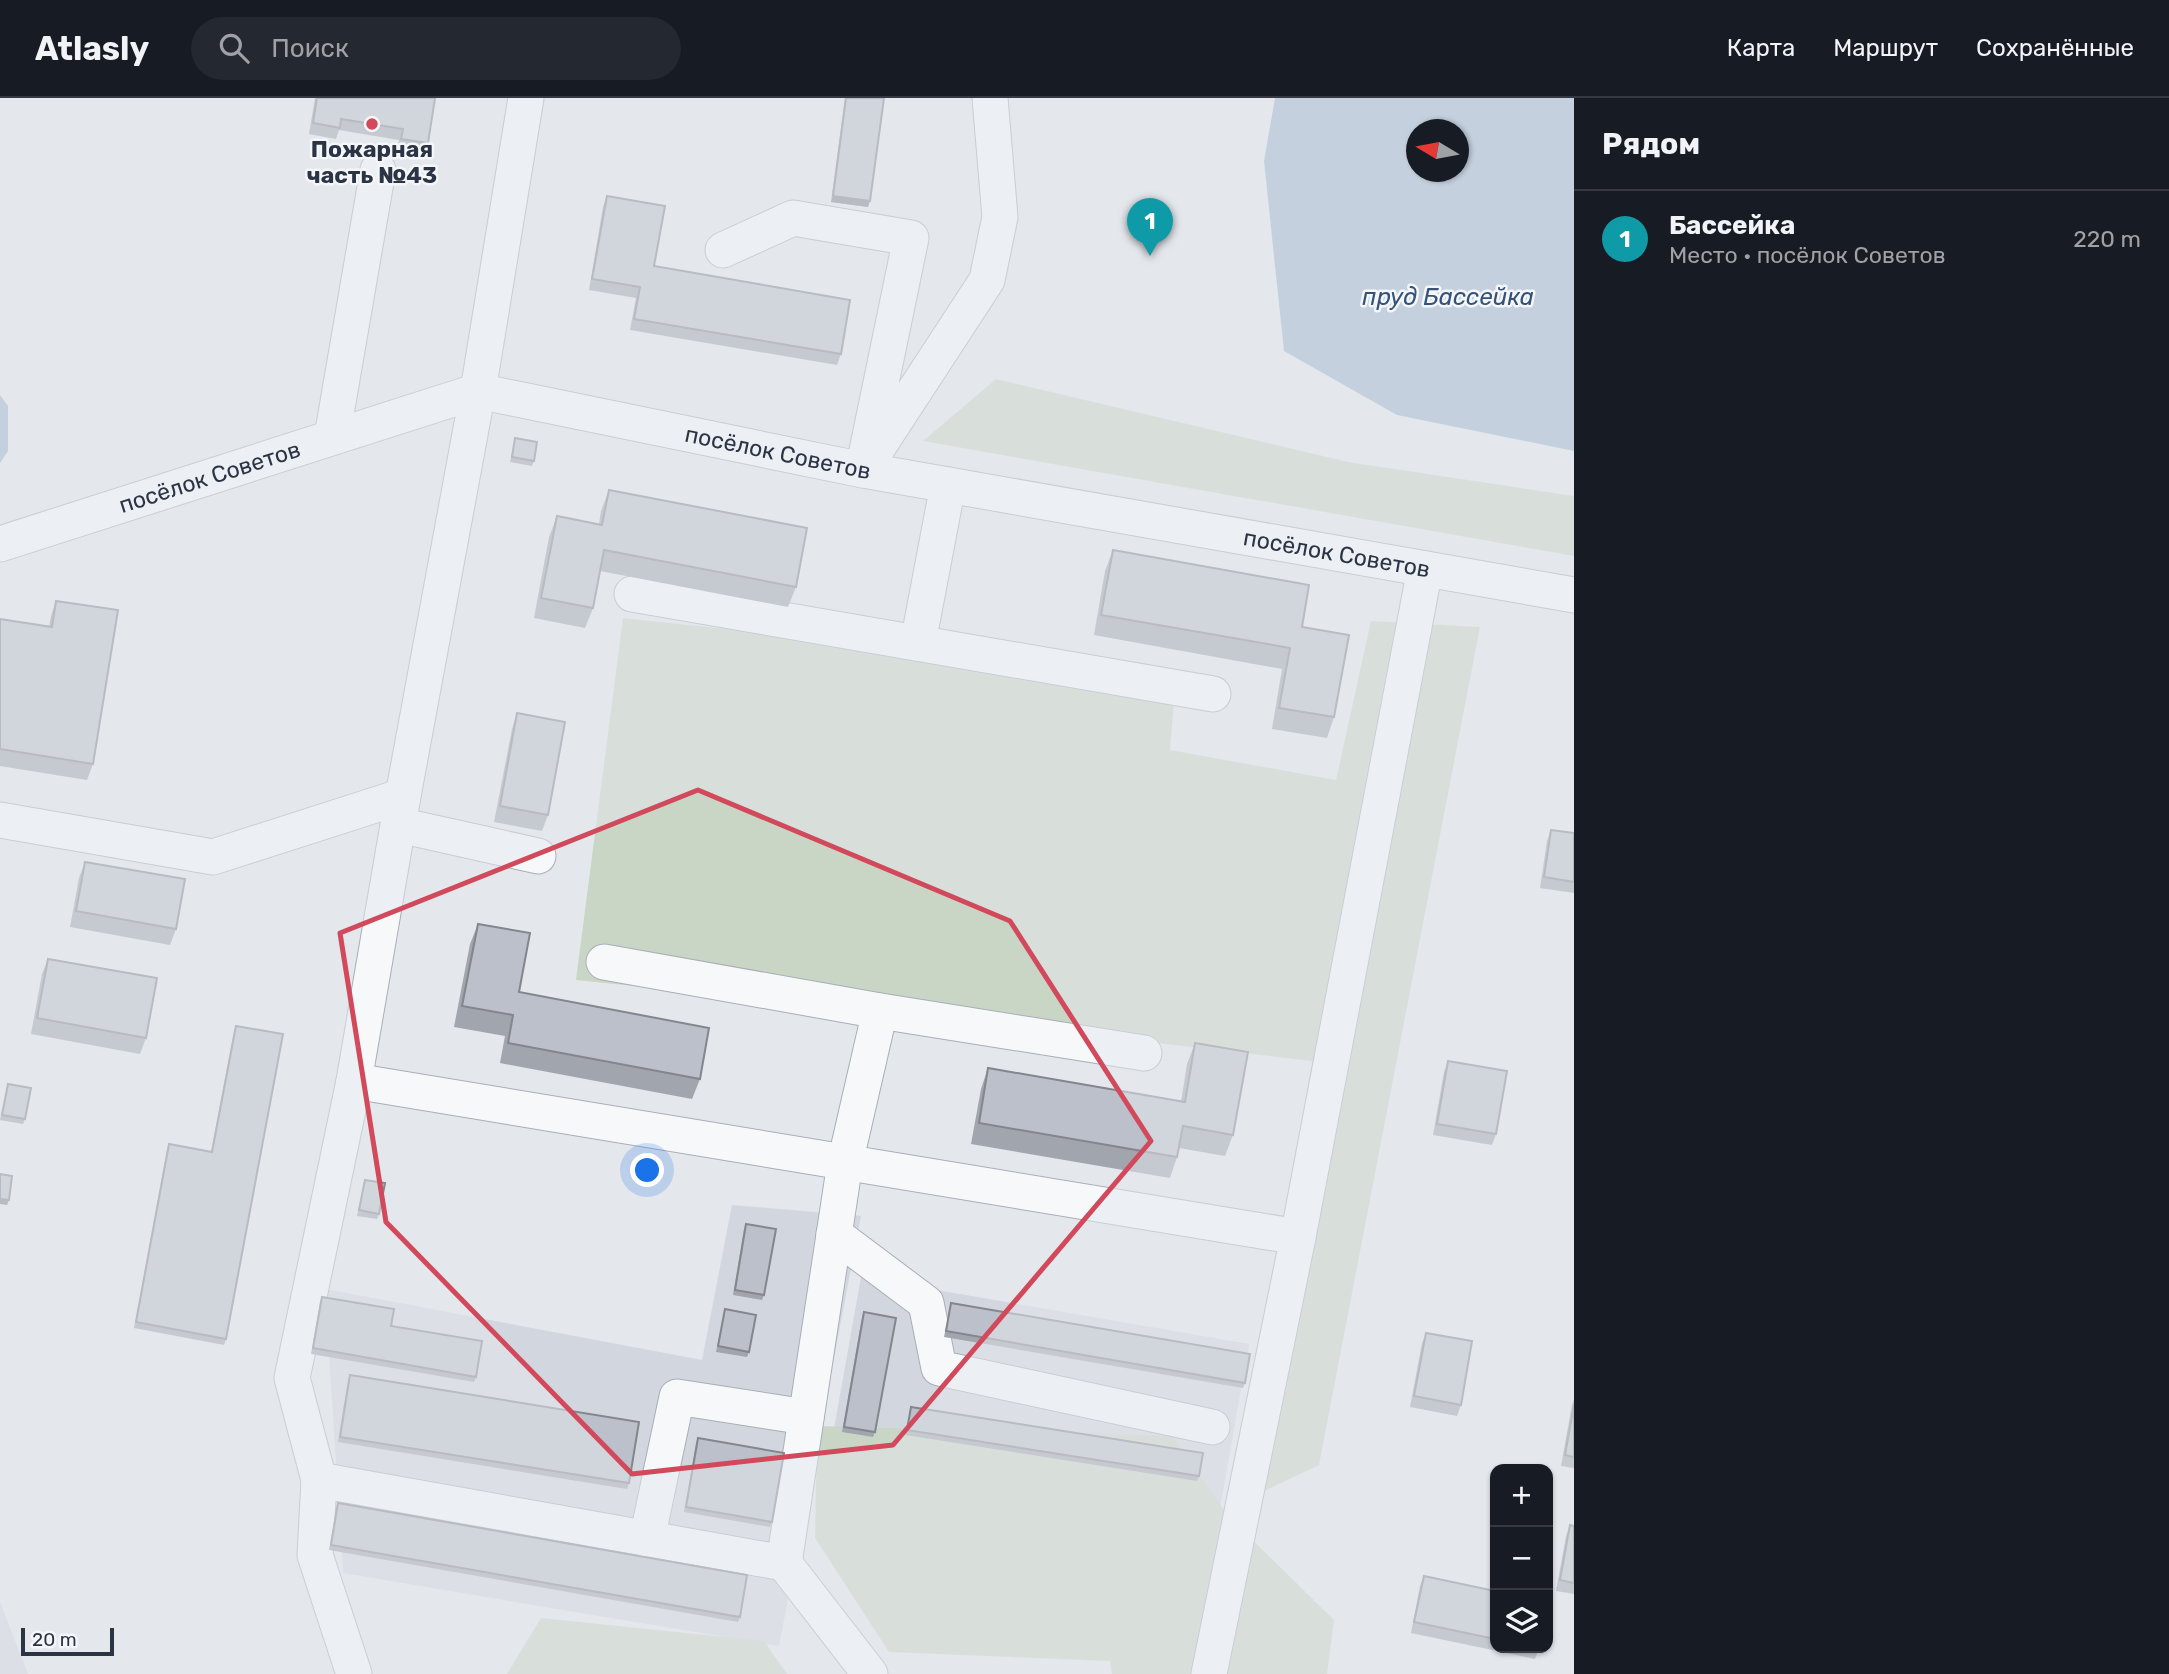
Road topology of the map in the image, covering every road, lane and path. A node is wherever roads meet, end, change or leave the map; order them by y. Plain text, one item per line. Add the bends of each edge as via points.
1 (526, 98) edge
2 (990, 98) edge
3 (378, 170) dead end
4 (723, 250) dead end
5 (478, 391) junction
6 (332, 437) junction
7 (863, 470) junction
8 (948, 485) junction
9 (0, 544) edge
10 (1426, 569) junction
11 (632, 594) dead end
12 (1574, 595) edge
13 (918, 643) junction
14 (1213, 694) dead end
15 (401, 811) junction
16 (0, 820) edge
17 (538, 856) dead end
18 (604, 962) dead end
19 (880, 1011) junction
20 (1144, 1053) dead end
21 (354, 1081) junction
22 (845, 1163) junction
23 (834, 1234) junction
24 (1298, 1237) junction
25 (806, 1417) junction
26 (1212, 1427) dead end
27 (319, 1480) junction
28 (647, 1539) junction
29 (784, 1563) junction
30 (1202, 1672) edge
31 (354, 1674) edge
32 (870, 1674) edge

1 - 5 street
2 - 7 street via 1000,217 987,280
3 - 6 street
4 - 7 street via 793,218 911,238
5 - 6 street, посёлок Советов
5 - 7 street, посёлок Советов
5 - 15 street
6 - 9 street, посёлок Советов
7 - 8 street, посёлок Советов
8 - 10 street, посёлок Советов
8 - 13 street
10 - 12 street, посёлок Советов
10 - 24 street
11 - 13 street
13 - 14 street
15 - 16 street via 213,857
15 - 17 street
15 - 21 street
18 - 19 street
19 - 20 street
19 - 22 street
21 - 22 street
21 - 27 street via 292,1378
22 - 23 street
22 - 24 street
23 - 25 street
23 - 26 street via 926,1303 939,1368
24 - 30 street
25 - 28 street via 677,1397
25 - 29 street
27 - 28 street
27 - 31 street via 315,1555
28 - 29 street
29 - 32 street

